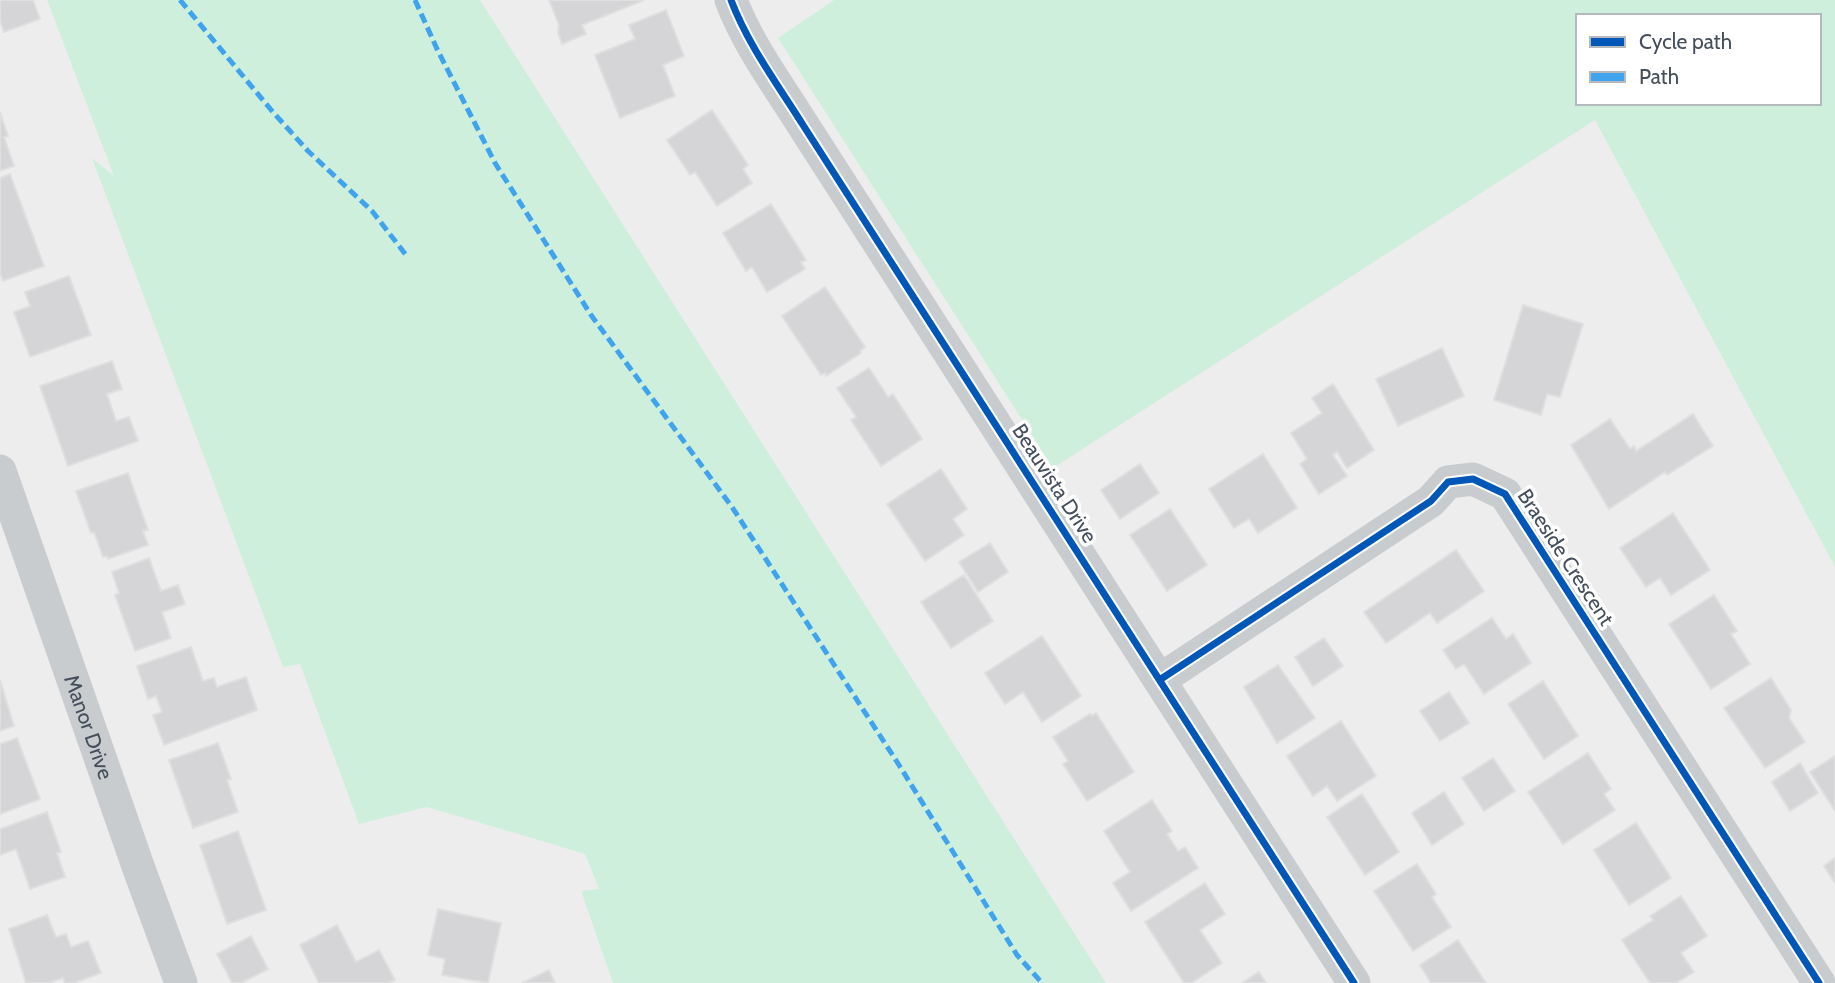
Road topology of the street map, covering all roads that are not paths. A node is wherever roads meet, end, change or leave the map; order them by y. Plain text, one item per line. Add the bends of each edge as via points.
1 (731, 0) edge
2 (0, 471) edge
3 (1161, 679) junction
4 (181, 983) edge
5 (1354, 983) edge
6 (1818, 983) edge

1 - 3 street, Beauvista Drive via 754,48
2 - 4 street, Manor Drive
3 - 5 street, Beauvista Drive
3 - 6 street, Braeside Crescent via 1431,500 1448,482 1473,479 1505,494

